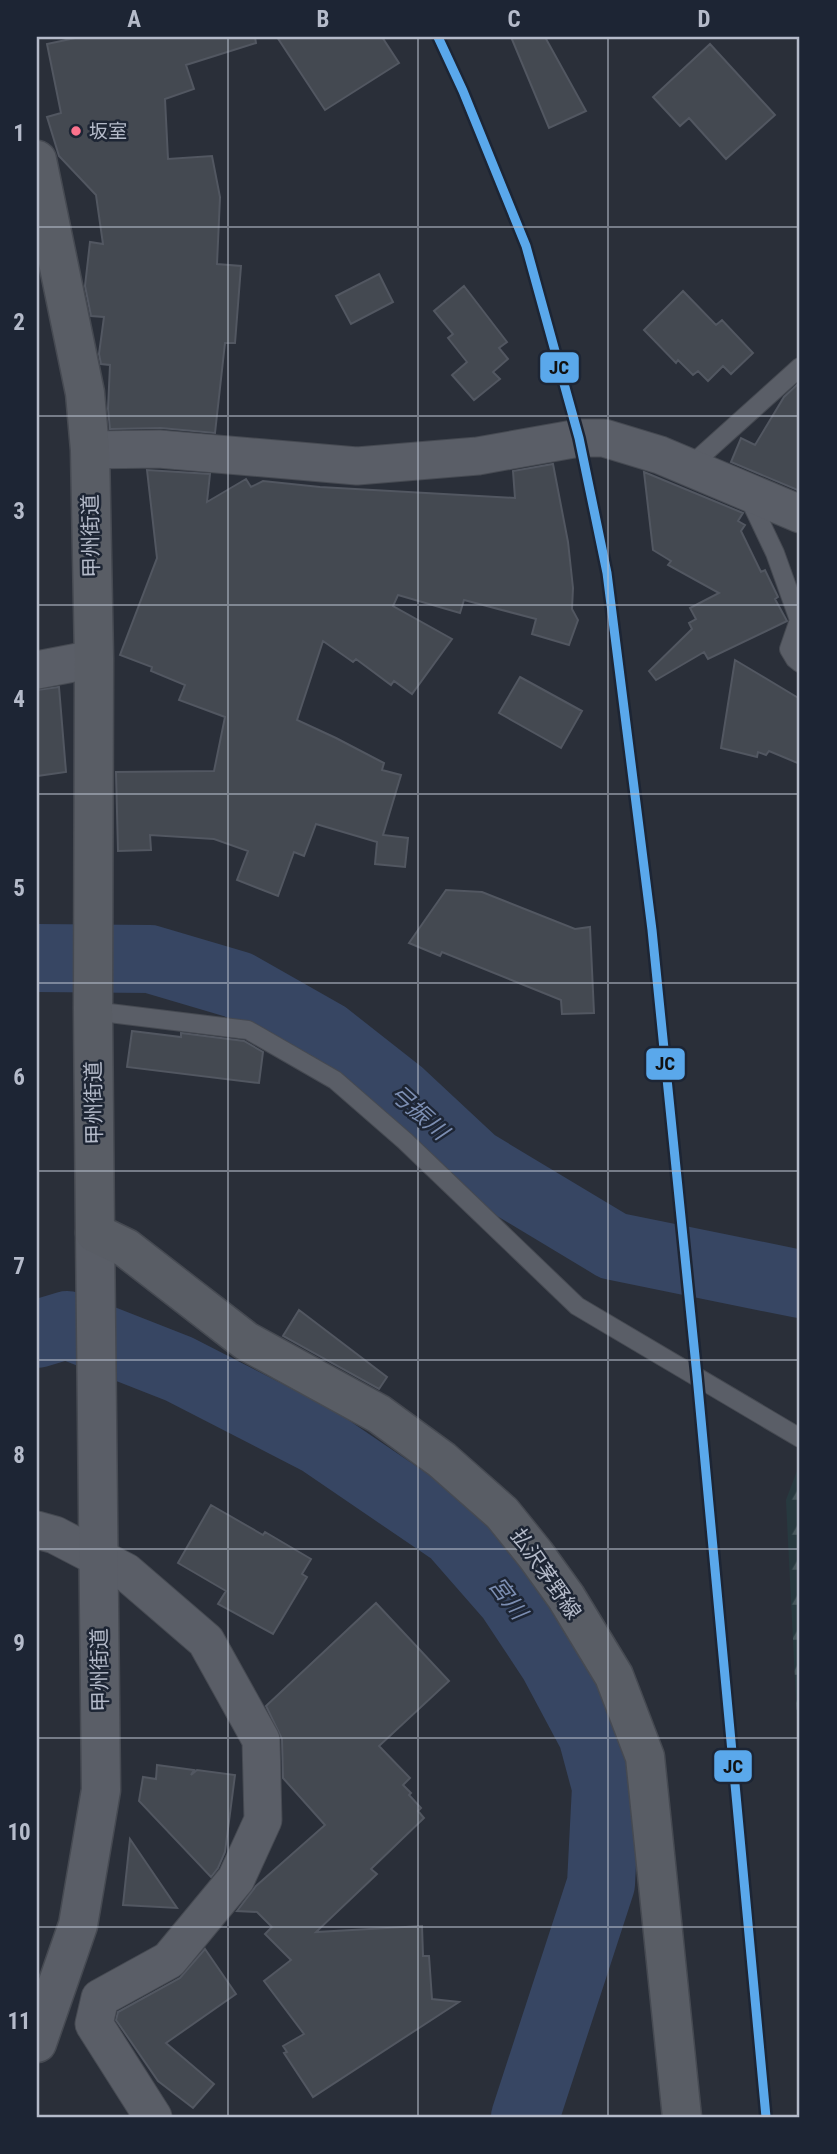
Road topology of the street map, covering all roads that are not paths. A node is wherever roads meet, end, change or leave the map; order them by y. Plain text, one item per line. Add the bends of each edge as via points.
1 (37, 160) edge
2 (800, 367) edge
3 (90, 450) junction
4 (689, 467) junction
5 (745, 491) junction
6 (800, 514) edge
7 (94, 659) junction
8 (800, 663) edge
9 (37, 670) edge
10 (93, 1011) junction
11 (95, 1251) junction
12 (800, 1438) edge
13 (37, 1530) edge
14 (98, 1558) junction
15 (37, 2043) edge
16 (153, 2117) edge
17 (682, 2117) edge

1 - 3 main road, 甲州街道 via 85,393
2 - 4 lane
3 - 4 street via 159,449 358,466 478,457 579,438 604,438
3 - 7 main road, 甲州街道
4 - 5 street
5 - 6 street
5 - 8 lane via 775,553 799,620 789,649
7 - 9 street
7 - 10 main road, 甲州街道
10 - 11 main road, 甲州街道
10 - 12 lane via 248,1030 335,1080 578,1306
11 - 14 street, 甲州街道
11 - 17 main road, 払沢茅野線 via 126,1248 246,1341 379,1414 442,1460 502,1513 566,1597 614,1676 645,1757
13 - 14 street
14 - 15 street, 甲州街道 via 101,1790 78,1925
14 - 16 street via 126,1572 206,1641 261,1740 263,1820 236,1879 169,1960 100,1998 94,2024

